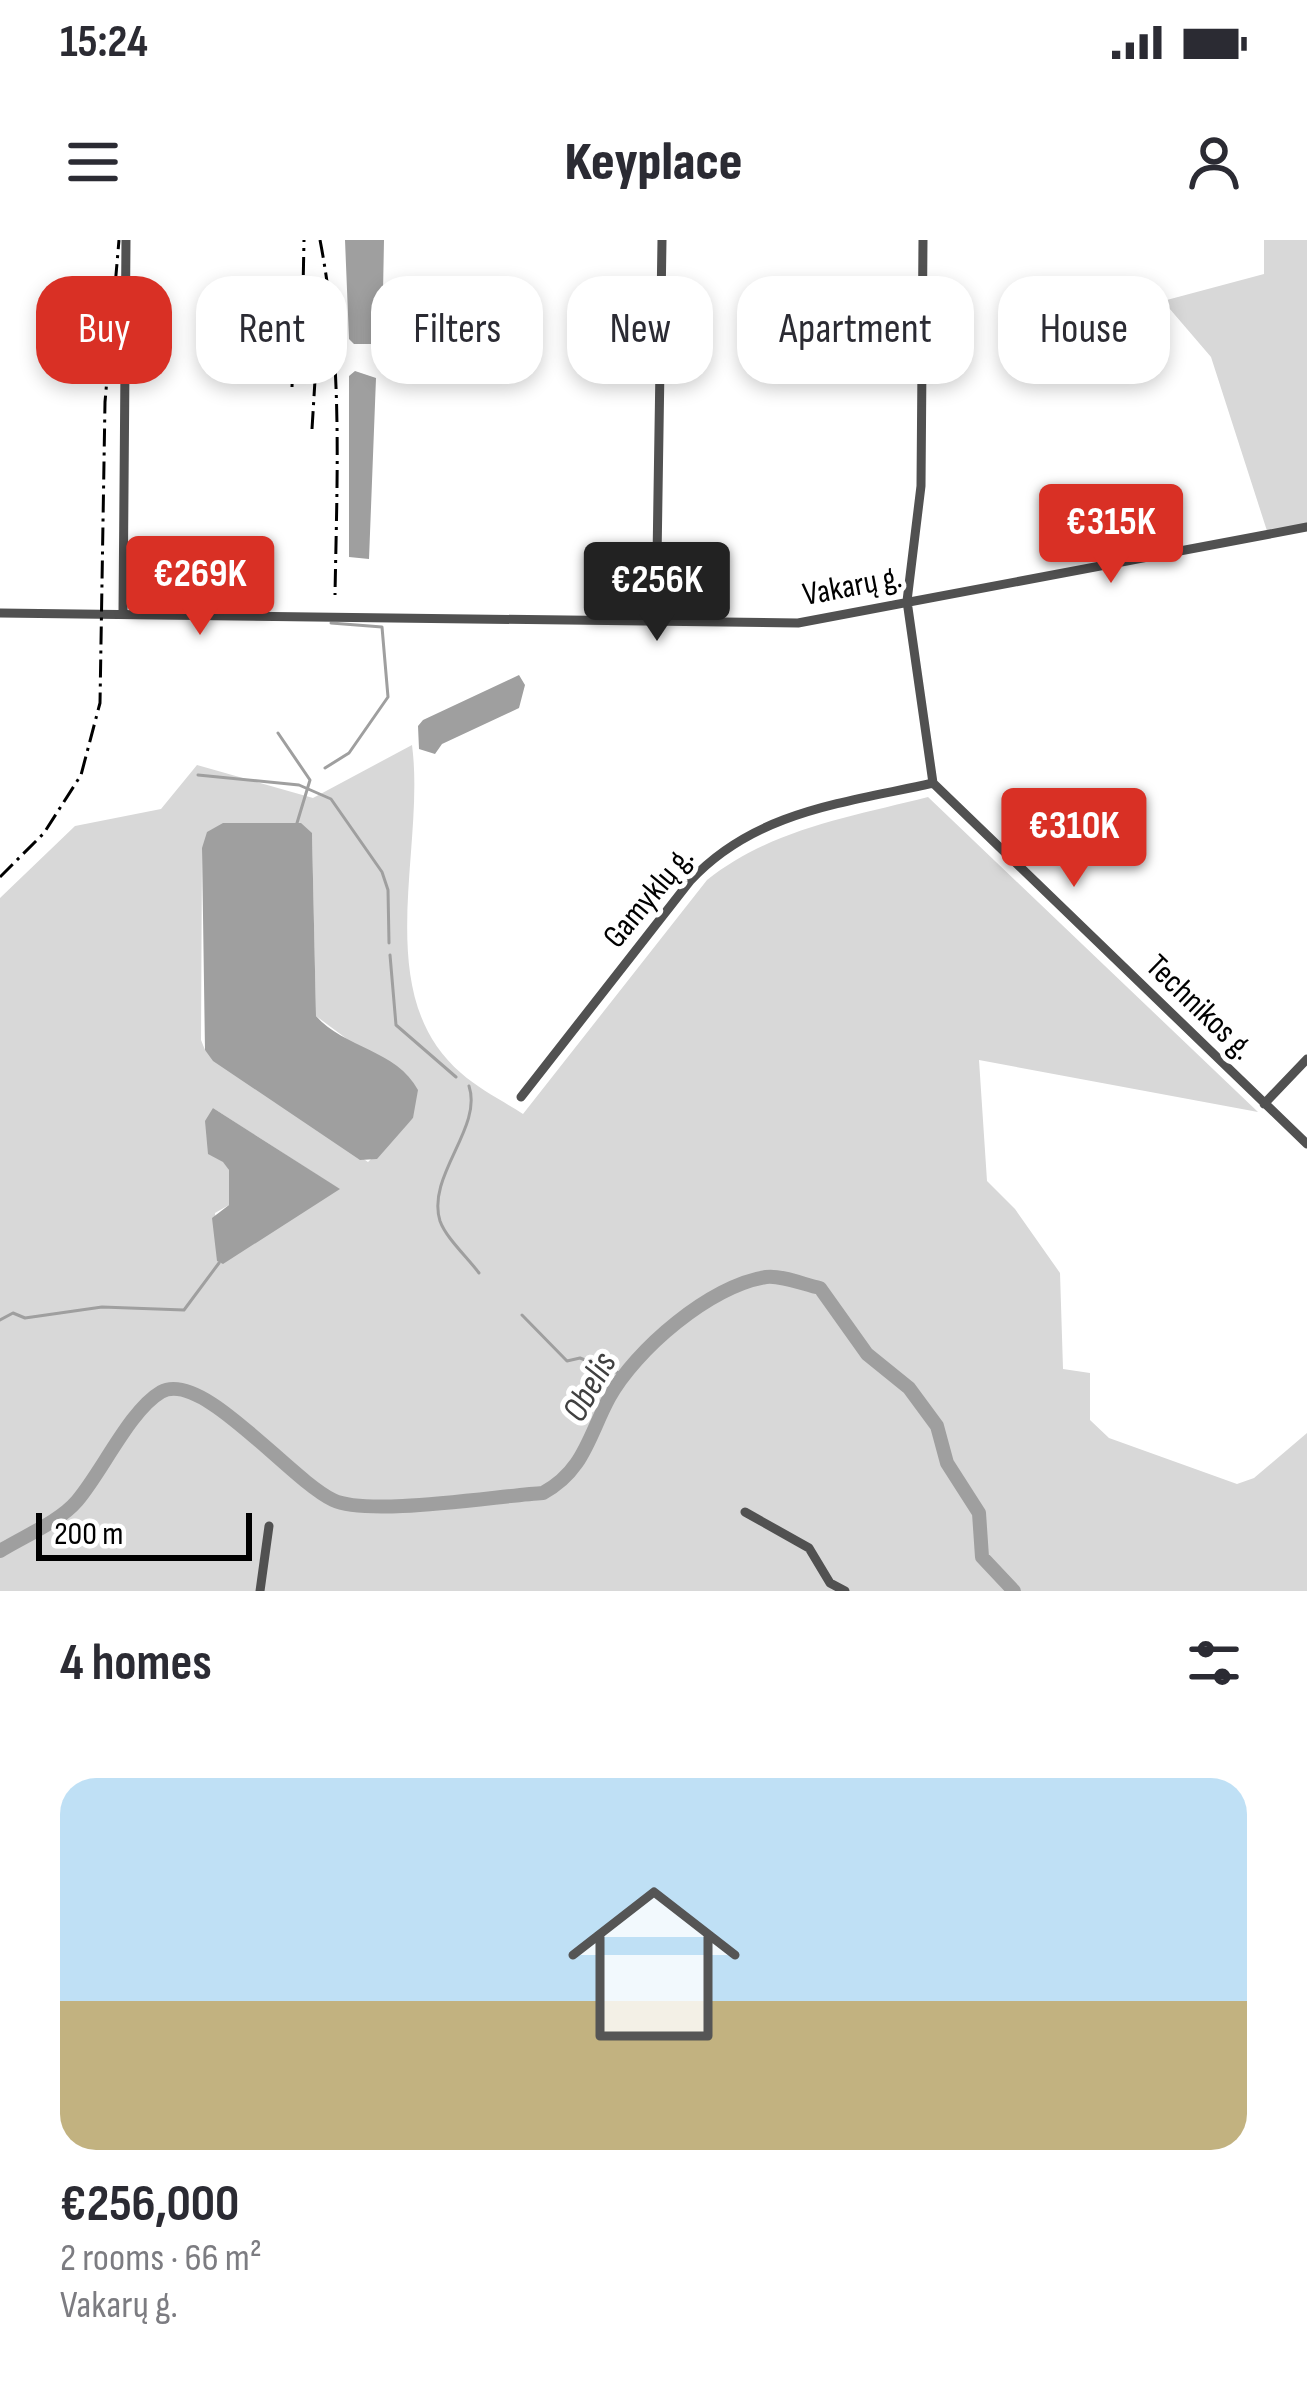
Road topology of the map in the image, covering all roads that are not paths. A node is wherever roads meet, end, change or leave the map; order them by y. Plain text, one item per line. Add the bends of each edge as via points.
1 (126, 240) edge
2 (662, 240) edge
3 (923, 240) edge
4 (1307, 526) edge
5 (908, 601) junction
6 (0, 613) edge
7 (123, 614) junction
8 (656, 622) junction
9 (933, 783) junction
10 (1307, 1059) edge
11 (520, 1097) dead end
12 (1264, 1104) junction
13 (1307, 1144) edge
14 (745, 1512) dead end
15 (268, 1526) dead end
16 (260, 1591) edge
17 (845, 1591) edge

1 - 7 street
2 - 8 street
3 - 5 street via 921,486
4 - 5 street, Vakarų g.
5 - 8 street, Vakarų g. via 798,623
5 - 9 street
6 - 7 street, Vakarų g.
7 - 8 street, Vakarų g.
9 - 11 street, Gamyklų g. via 790,815 718,854
9 - 12 street, Technikos g.
10 - 12 street
12 - 13 street, Technikos g.
14 - 17 street via 809,1548 826,1579
15 - 16 street

